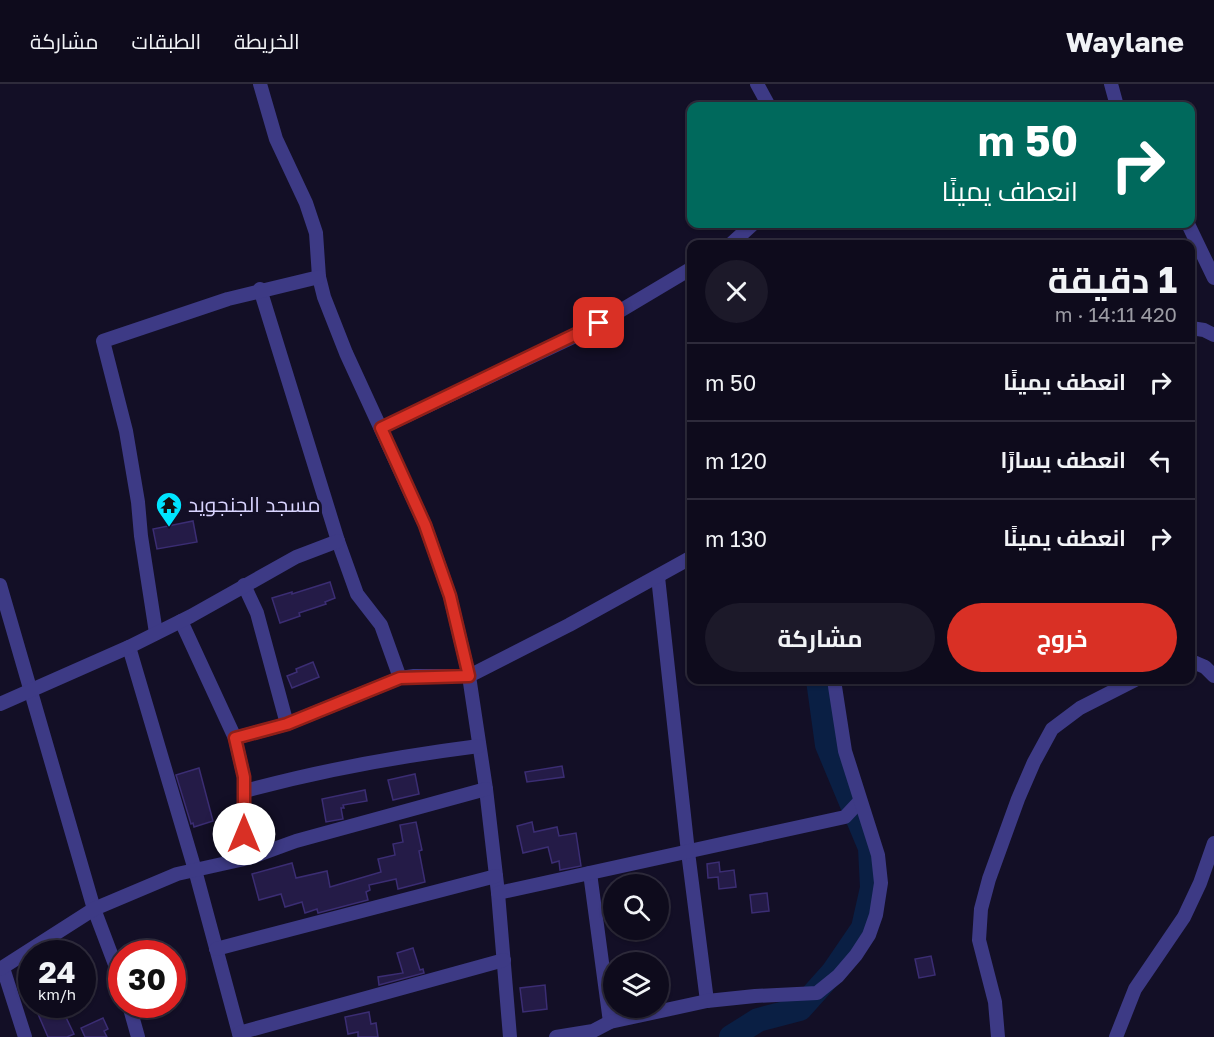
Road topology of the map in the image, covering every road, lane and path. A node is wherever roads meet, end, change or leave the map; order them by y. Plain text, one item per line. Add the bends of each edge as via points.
1 (260, 84) edge
2 (758, 84) edge
3 (1111, 84) edge
4 (768, 102) edge
5 (1116, 102) edge
6 (749, 228) edge
7 (1190, 228) edge
8 (735, 240) edge
9 (687, 271) edge
10 (319, 277) junction
11 (1214, 278) edge
12 (260, 290) junction
13 (1195, 329) edge
14 (1214, 335) edge
15 (381, 428) junction
16 (338, 541) junction
17 (687, 560) edge
18 (658, 577) junction
19 (0, 585) edge
20 (244, 585) junction
21 (181, 621) junction
22 (156, 633) junction
23 (129, 647) junction
24 (1195, 663) edge
25 (469, 676) junction
26 (1214, 676) edge
27 (400, 678) junction
28 (835, 684) edge
29 (1127, 684) edge
30 (30, 690) junction
31 (0, 704) edge
32 (287, 724) junction
33 (235, 738) junction
34 (479, 746) junction
35 (486, 789) junction
36 (245, 791) junction
37 (860, 801) junction
38 (1214, 843) edge
39 (688, 852) junction
40 (249, 858) junction
41 (195, 870) junction
42 (590, 873) junction
43 (496, 876) junction
44 (498, 893) junction
45 (94, 909) junction
46 (108, 946) edge
47 (216, 950) junction
48 (504, 960) junction
49 (2, 968) edge
50 (707, 1001) junction
51 (133, 1018) edge
52 (610, 1022) junction
53 (594, 1034) edge
54 (239, 1035) edge
55 (25, 1037) edge
56 (138, 1037) edge
57 (510, 1037) edge
58 (556, 1037) edge
59 (998, 1037) edge
60 (1116, 1037) edge

1 - 10 street via 276,139 316,233
2 - 4 street
3 - 5 street
6 - 8 street
7 - 11 street
9 - 15 street via 588,330
10 - 12 street
10 - 15 street via 346,353
12 - 16 street
12 - 22 street via 103,341 126,431
13 - 14 street
15 - 25 street via 425,525 450,596
16 - 20 street via 296,557
16 - 27 street via 357,594 381,625
17 - 18 street
18 - 25 street
18 - 39 street
19 - 30 street
20 - 21 street
20 - 32 street via 257,613
21 - 22 street
21 - 33 street
22 - 23 street
23 - 30 street
23 - 41 street
24 - 26 street
25 - 27 street
25 - 34 street
27 - 32 street
28 - 37 street via 845,751
29 - 59 street via 1080,708 1052,729 1018,799 988,879 981,909 980,940 995,1002
30 - 31 street
30 - 45 street
32 - 33 street
33 - 36 street
34 - 35 street
34 - 36 street via 299,776
35 - 40 street via 296,841
35 - 43 street
36 - 40 street via 244,834
37 - 39 street via 845,817
37 - 50 street via 878,855 881,883 876,915 856,955 817,993
38 - 60 street via 1184,917 1135,989
39 - 42 street
39 - 50 street
40 - 41 street
41 - 45 street via 153,882
41 - 47 street
42 - 44 street
42 - 52 street
43 - 44 street
43 - 47 street
44 - 48 street
45 - 46 street
45 - 49 street
47 - 54 street
48 - 54 street
48 - 57 street
49 - 55 street
50 - 52 street
51 - 56 street
52 - 53 street
53 - 58 street

